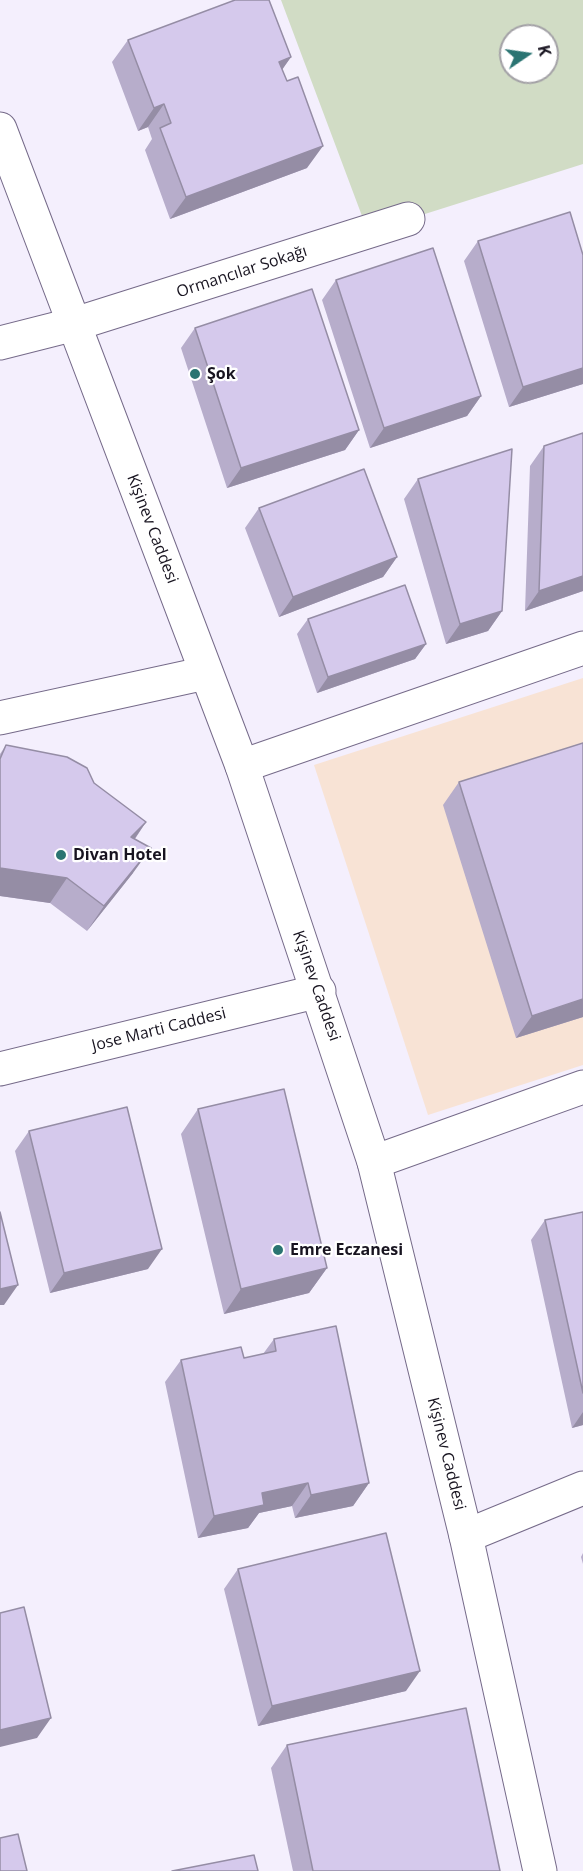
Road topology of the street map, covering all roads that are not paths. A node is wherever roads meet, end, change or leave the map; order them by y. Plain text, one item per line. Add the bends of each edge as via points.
1 (0, 129) edge
2 (408, 219) dead end
3 (75, 324) junction
4 (0, 343) edge
5 (583, 648) edge
6 (206, 673) junction
7 (0, 718) edge
8 (242, 766) junction
9 (319, 991) junction
10 (0, 1069) edge
11 (583, 1087) edge
12 (374, 1162) junction
13 (583, 1488) edge
14 (466, 1536) junction
15 (540, 1871) edge

1 - 3 street, Kişinev Caddesi
2 - 3 street, Ormancılar Sokağı
3 - 4 street, Ormancılar Sokağı
3 - 6 street, Kişinev Caddesi
5 - 8 street
6 - 7 street
6 - 8 street, Kişinev Caddesi
8 - 9 street, Kişinev Caddesi
9 - 10 street, Jose Marti Caddesi
9 - 12 street, Kişinev Caddesi
11 - 12 street
12 - 14 street, Kişinev Caddesi
13 - 14 street
14 - 15 street, Kişinev Caddesi

